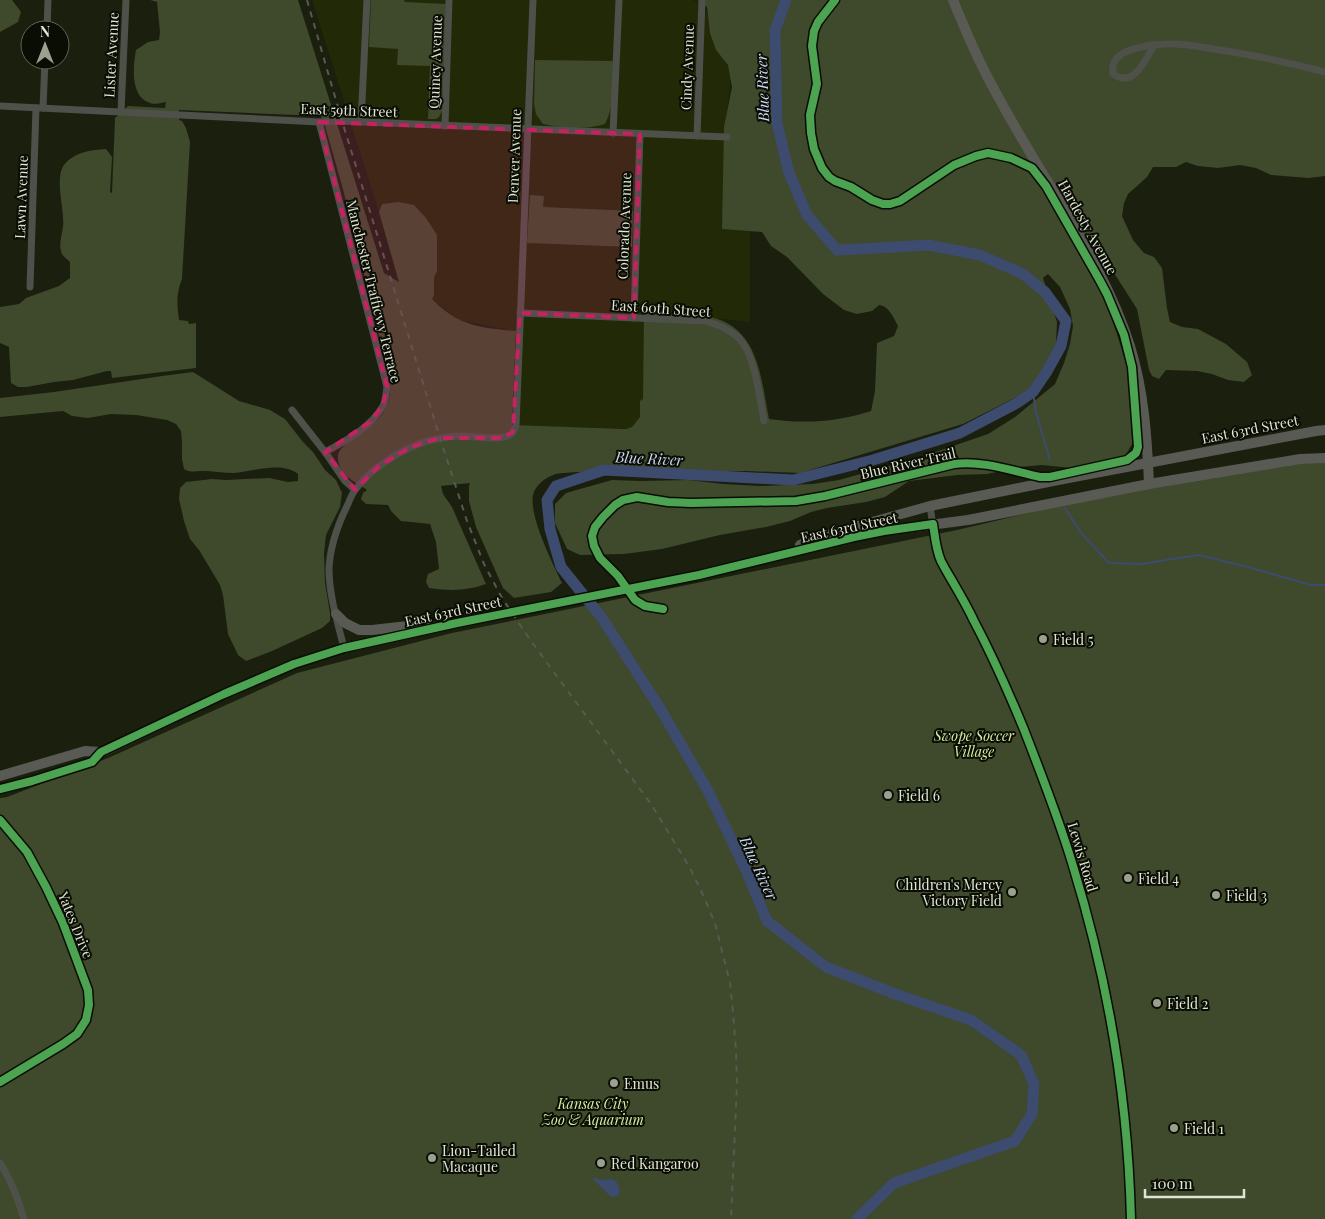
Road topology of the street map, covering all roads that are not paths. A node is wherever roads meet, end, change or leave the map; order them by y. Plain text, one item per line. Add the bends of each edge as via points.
1 (48, 0) edge
2 (126, 0) edge
3 (367, 0) edge
4 (449, 0) edge
5 (533, 0) edge
6 (619, 0) edge
7 (702, 0) edge
8 (953, 0) edge
9 (47, 20) edge
10 (1154, 44) junction
11 (44, 70) edge
12 (1325, 72) edge
13 (0, 106) edge
14 (40, 108) junction
15 (121, 112) junction
16 (319, 122) junction
17 (361, 122) junction
18 (444, 126) junction
19 (528, 129) junction
20 (612, 133) junction
21 (640, 134) junction
22 (696, 136) junction
23 (727, 137) dead end
24 (30, 287) dead end
25 (520, 313) junction
26 (634, 318) junction
27 (292, 410) dead end
28 (764, 421) dead end
29 (1325, 430) edge
30 (325, 452) junction
31 (1325, 458) edge
32 (1148, 462) junction
33 (1149, 484) junction
34 (354, 490) junction
35 (930, 506) junction
36 (933, 524) junction
37 (774, 556) junction
38 (336, 614) junction
39 (457, 623) junction
40 (344, 648) junction
41 (101, 752) junction
42 (0, 776) edge
43 (0, 789) edge
44 (0, 820) edge
45 (0, 1082) edge
46 (0, 1162) edge
47 (24, 1219) edge
48 (1131, 1219) edge

1 - 9 street
2 - 15 street, Lister Avenue
3 - 17 street
4 - 18 street, Quincy Avenue
5 - 19 street, Denver Avenue
6 - 20 street
7 - 22 street, Cindy Avenue
8 - 32 main road, Hardesty Avenue via 990,81 1088,251 1117,310 1139,380
10 - 10 street via 1137,72 1120,78 1113,74 1112,64 1118,56
10 - 12 street via 1209,48
11 - 14 street, Lawn Avenue
13 - 14 street, East 59th Street
14 - 15 street, East 59th Street
14 - 24 street, Lawn Avenue
15 - 16 street, East 59th Street
16 - 17 street, East 59th Street
16 - 30 street, Manchester Trafficwy Terrace via 387,387 383,405 370,422
17 - 18 street, East 59th Street
18 - 19 street, East 59th Street
19 - 20 street, East 59th Street
19 - 25 street, Denver Avenue
20 - 21 street, East 59th Street
21 - 22 street, East 59th Street
21 - 26 street, Colorado Avenue
22 - 23 street, East 59th Street
25 - 26 street, East 60th Street
25 - 34 street, Denver Avenue via 516,426 510,436 461,436 422,443 379,466
26 - 28 street, East 60th Street via 704,321 733,333 742,341 751,358
27 - 30 street
29 - 32 main road, East 63rd Street
30 - 34 street
31 - 33 main road, East 63rd Street via 1300,459
32 - 33 main road, Hardesty Avenue
32 - 35 main road, East 63rd Street
33 - 36 main road, East 63rd Street
34 - 38 street via 336,532 331,555 330,584
35 - 36 street, Lewis Road
35 - 37 main road, East 63rd Street via 815,538
36 - 37 main road, East 63rd Street via 854,537
36 - 48 street, Lewis Road via 942,563 992,654 1031,746 1060,824 1085,906 1105,992 1119,1075
37 - 39 main road, East 63rd Street, bridge
38 - 39 main road via 359,630
38 - 40 street
39 - 40 main road, East 63rd Street
40 - 41 main road, East 63rd Street via 294,664
41 - 42 main road, East 63rd Street via 85,751
41 - 43 main road, East 63rd Street via 92,762
44 - 45 street, Yates Drive via 27,852 46,886 88,990 89,1005 86,1020 77,1034
46 - 47 street

